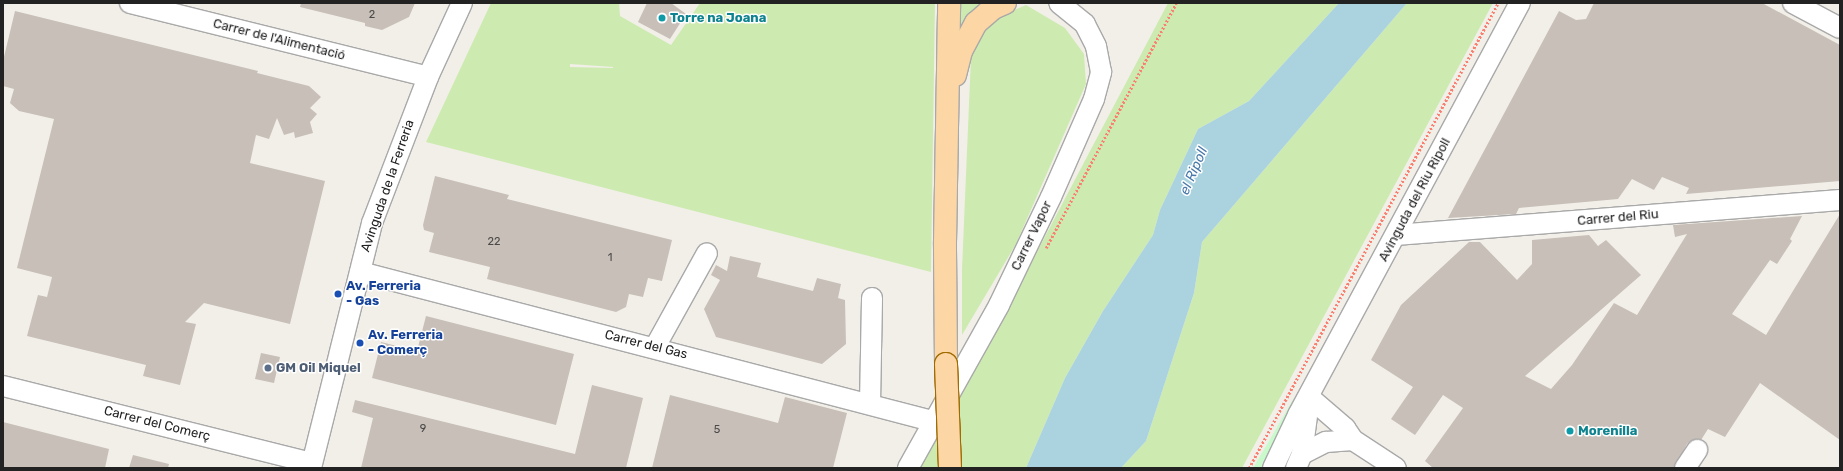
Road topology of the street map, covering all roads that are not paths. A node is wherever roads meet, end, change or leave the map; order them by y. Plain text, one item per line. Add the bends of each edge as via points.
1 (130, 3) edge
2 (462, 3) edge
3 (949, 3) edge
4 (1005, 3) edge
5 (1059, 3) edge
6 (1520, 3) edge
7 (1793, 3) edge
8 (1840, 28) edge
9 (428, 77) junction
10 (947, 128) junction
11 (1840, 200) edge
12 (1396, 235) junction
13 (707, 253) dead end
14 (360, 272) junction
15 (872, 298) dead end
16 (655, 347) junction
17 (3, 386) edge
18 (1309, 397) junction
19 (870, 404) junction
20 (932, 421) junction
21 (1353, 440) junction
22 (1698, 450) dead end
23 (1299, 461) edge
24 (311, 466) edge
25 (908, 468) edge
26 (950, 468) edge
27 (1273, 468) edge
28 (1396, 468) edge
29 (1685, 468) edge

1 - 9 street, Carrer de l'Alimentació
2 - 9 street, Avinguda de la Ferreria
3 - 10 main road
4 - 10 main road via 984,15 968,35 956,73
5 - 20 street, Carrer Vapor via 1080,20 1096,46 1100,72 1094,99 1052,197 999,305
6 - 12 street, Avinguda del Riu Ripoll
7 - 8 street
9 - 14 street, Avinguda de la Ferreria via 375,216
10 - 26 main road, bridge via 946,364
11 - 12 street, Carrer del Riu
12 - 18 street, Avinguda del Riu Ripoll
13 - 16 street
14 - 16 street, Carrer del Gas
14 - 24 street, Avinguda de la Ferreria
15 - 19 street
16 - 19 street, Carrer del Gas
17 - 24 street, Carrer del Comerç
18 - 21 street via 1345,428
18 - 23 street, Avinguda del Riu Ripoll
18 - 27 street, Avinguda del Riu Ripoll
19 - 20 street, Carrer del Gas
20 - 25 street, Carrer Vapor
21 - 23 street via 1326,442
21 - 28 street
22 - 29 street

